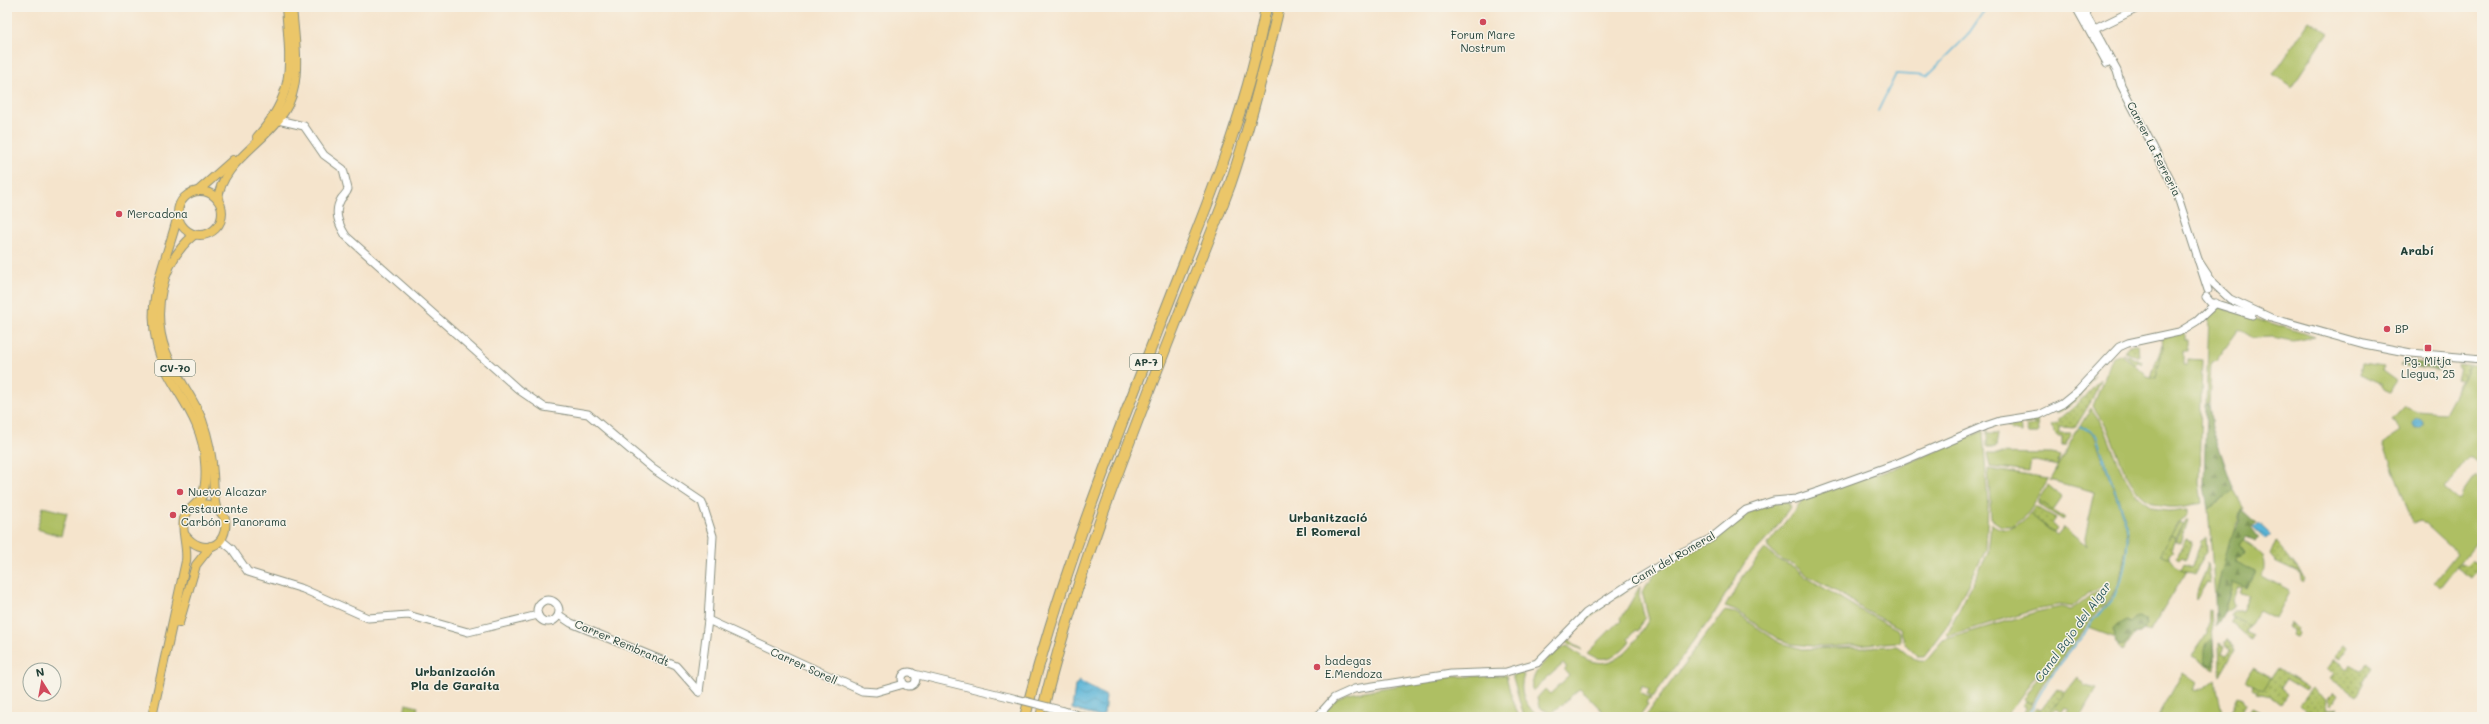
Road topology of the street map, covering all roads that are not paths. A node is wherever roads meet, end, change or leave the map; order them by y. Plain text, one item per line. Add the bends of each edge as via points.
1 (286, 7) edge
2 (292, 7) edge
3 (1266, 7) edge
4 (1279, 7) edge
5 (2140, 7) edge
6 (2078, 8) edge
7 (2096, 29) junction
8 (2107, 62) junction
9 (2121, 85) junction
10 (278, 120) junction
11 (198, 191) junction
12 (218, 200) junction
13 (178, 215) junction
14 (194, 234) junction
15 (2198, 260) junction
16 (2220, 290) junction
17 (2207, 293) junction
18 (2217, 303) junction
19 (2206, 313) junction
20 (2271, 318) junction
21 (2444, 357) junction
22 (2482, 359) edge
23 (2482, 363) edge
24 (216, 507) junction
25 (190, 509) junction
26 (184, 534) junction
27 (221, 540) junction
28 (212, 546) junction
29 (538, 615) junction
30 (559, 615) junction
31 (708, 620) junction
32 (914, 674) junction
33 (931, 678) junction
34 (915, 682) junction
35 (904, 684) junction
36 (152, 717) edge
37 (158, 717) edge
38 (1025, 717) edge
39 (1041, 717) edge
40 (1085, 717) edge
41 (1317, 717) edge

1 - 11 main road, CV-70 via 289,76 279,108 251,144
2 - 10 main road via 294,87
3 - 38 highway, AP-7 via 1239,116 1216,182 1092,500 1049,630
4 - 39 highway, AP-7 via 1263,73 1230,184 1083,571 1054,664
5 - 7 street
6 - 7 street via 2090,27
6 - 8 street, Carrer La Ferreria
7 - 8 street via 2094,33 2107,57
7 - 9 street, Carrer La Ferreria
8 - 9 street, Carrer La Ferreria
9 - 15 street, Carrer La Ferreria via 2176,191
10 - 12 main road via 269,132 234,164 221,181
10 - 31 street via 304,126 324,155 343,169 348,189 338,205 338,225 351,241 519,390 544,407 588,414 653,469 702,502 712,530
11 - 12 main road
11 - 13 main road, CV-70 via 184,198 180,203
12 - 14 main road via 222,212 219,225 208,234
13 - 14 main road via 182,227
13 - 25 main road, CV-70 via 159,276 153,309 157,346 198,428 206,462 202,497
14 - 24 main road, CV-70 via 180,248 171,263 160,299 159,318 167,353 193,400 208,439
15 - 16 street, Carrer La Ferreria
15 - 17 street, Carrer La Ferreria
16 - 17 street
16 - 18 street via 2222,299
16 - 20 street, Carrer La Ferreria via 2240,305
17 - 18 street via 2210,302
17 - 19 street, Carrer La Ferreria
18 - 19 street, Camí del Romeral
18 - 20 street
19 - 41 street, Camí del Romeral via 2179,332 2119,347 2073,396 2039,415 2000,421 1898,463 1820,491 1796,499 1773,501 1746,510 1710,539 1638,578 1586,613 1537,663 1506,672 1451,674 1354,689 1334,698
20 - 21 street via 2364,344
21 - 22 street
21 - 23 street
24 - 25 main road via 205,504
24 - 27 main road, CV-70 via 226,519
25 - 26 main road, CV-70 via 184,518
26 - 28 main road via 191,543 199,547
26 - 36 main road, CV-70 via 188,549 186,561
27 - 28 main road
27 - 29 street via 232,548 248,572 302,589 368,618 408,615 468,632
28 - 37 main road via 196,565 189,586
29 - 30 street via 548,622
29 - 30 street via 539,604 550,600 558,604
30 - 31 street, Carrer Rembrandt via 571,623 676,666 699,692
31 - 35 street, Carrer Sorell via 862,691 876,692
32 - 33 street
32 - 34 street
32 - 35 street via 904,674
33 - 34 street
33 - 40 street, bridge
34 - 35 street via 909,686

